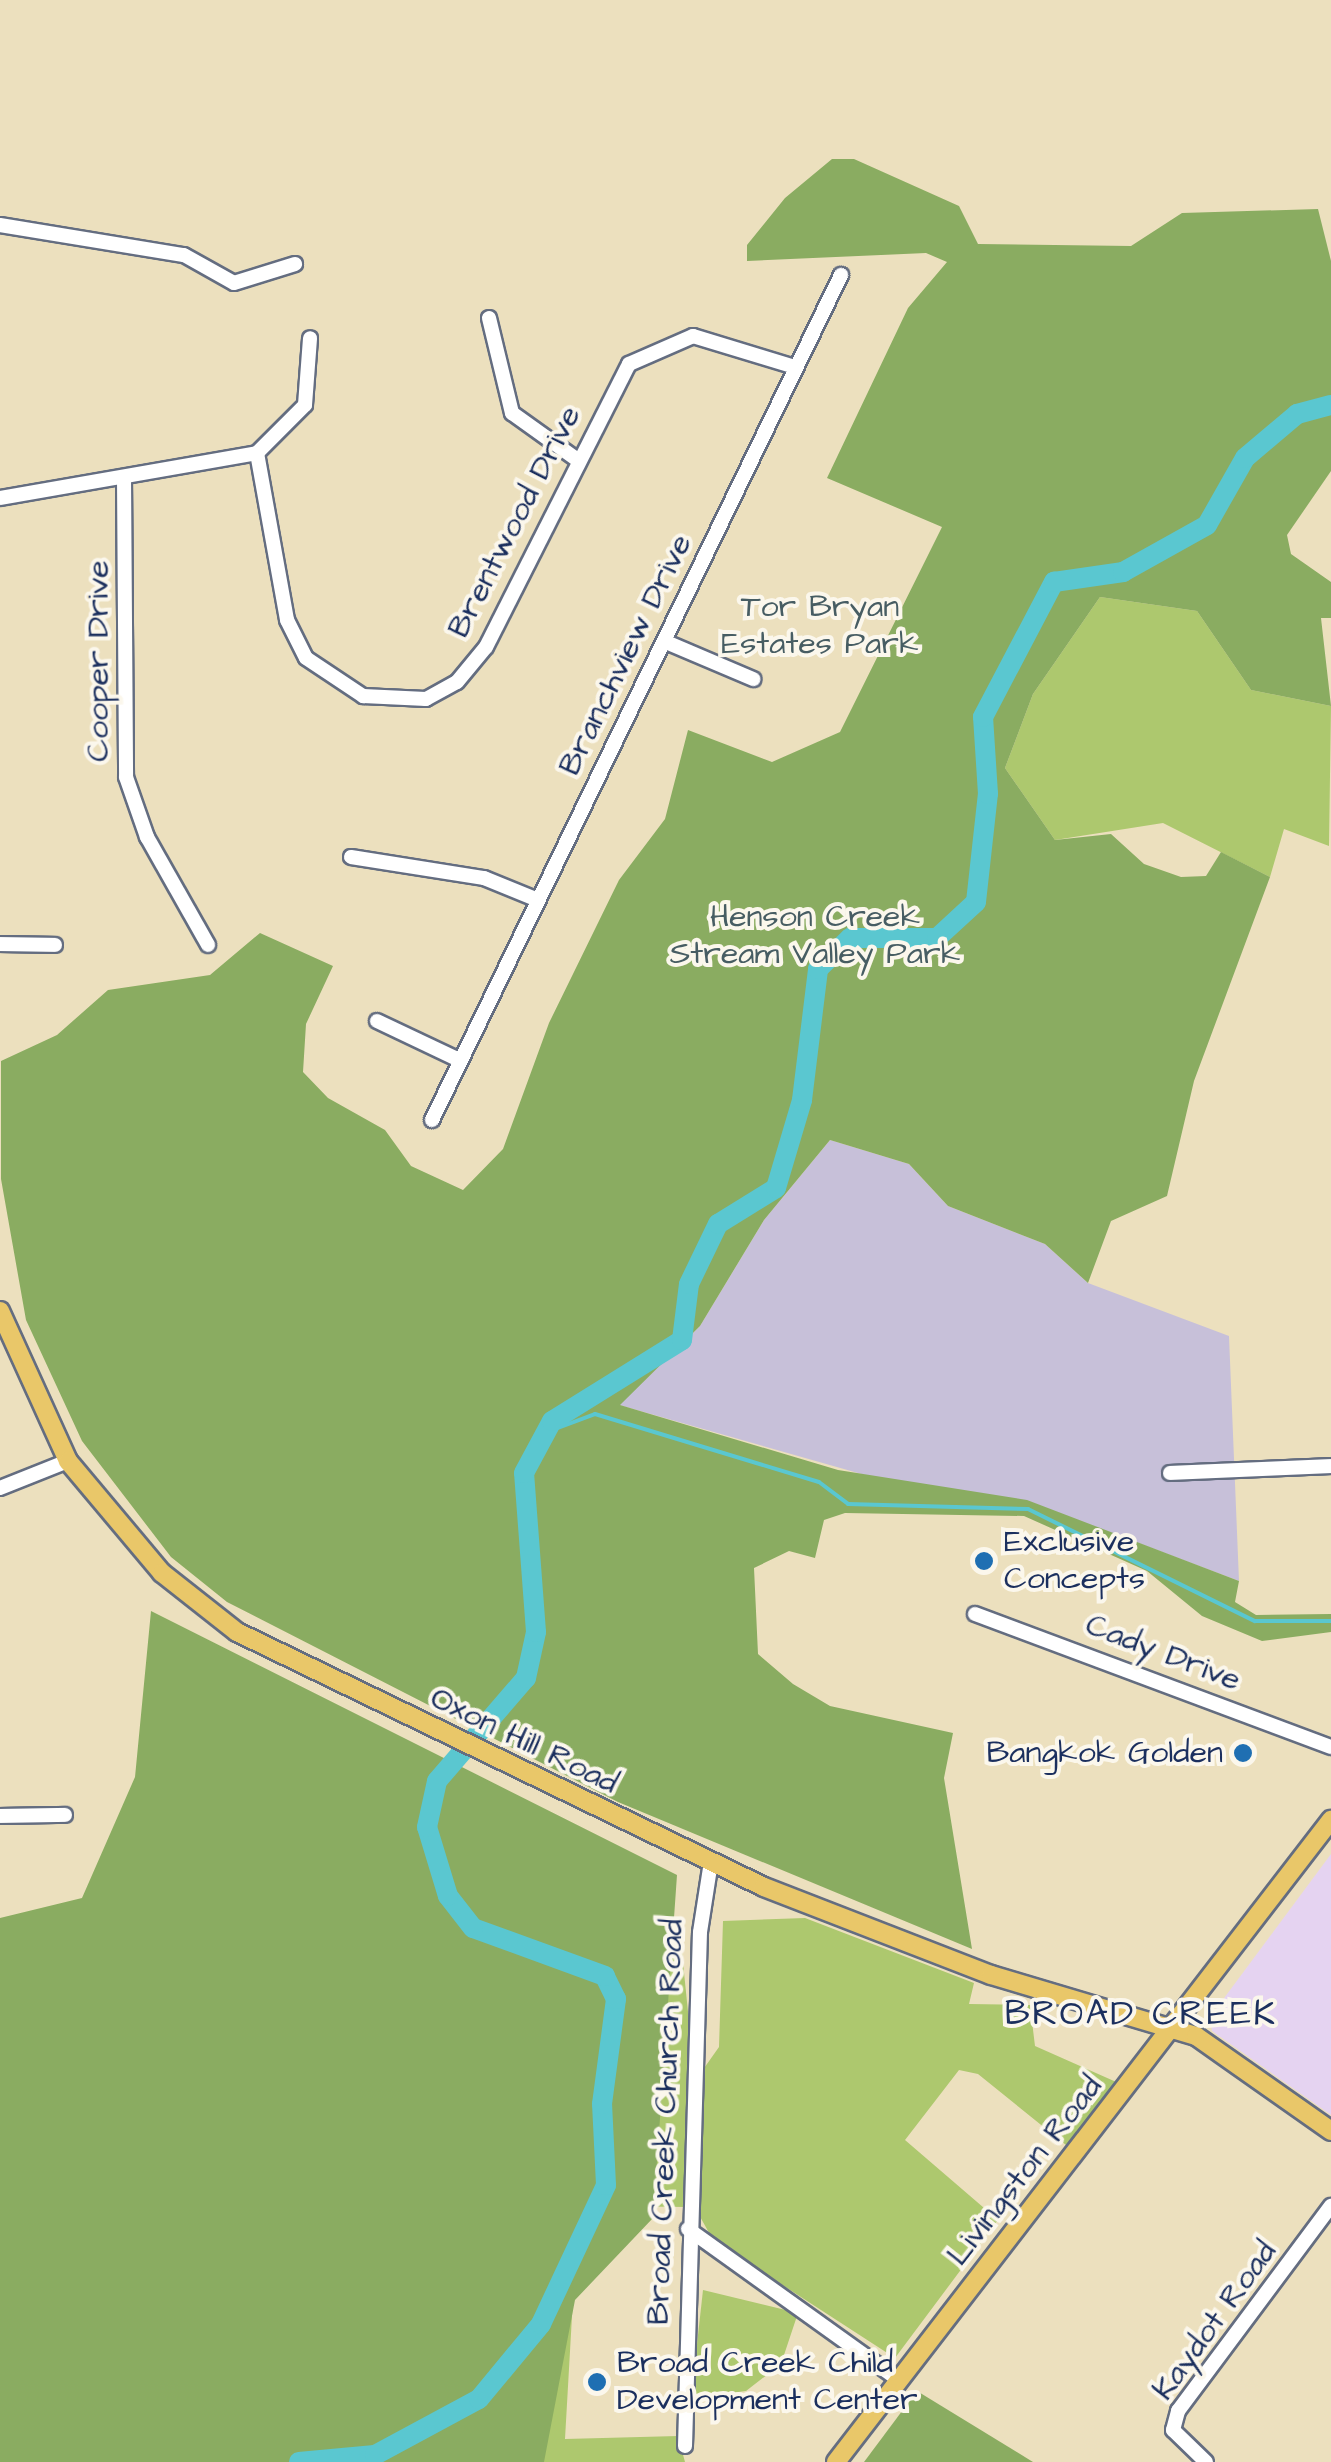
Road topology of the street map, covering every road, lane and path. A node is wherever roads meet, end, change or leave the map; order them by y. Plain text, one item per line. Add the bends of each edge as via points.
1 (0, 225) edge
2 (295, 264) dead end
3 (841, 275) dead end
4 (489, 318) dead end
5 (310, 338) dead end
6 (795, 367) junction
7 (257, 453) junction
8 (578, 461) junction
9 (124, 478) junction
10 (0, 498) edge
11 (666, 642) junction
12 (753, 680) dead end
13 (350, 857) dead end
14 (533, 898) junction
15 (0, 944) edge
16 (55, 945) dead end
17 (208, 945) dead end
18 (378, 1021) dead end
19 (457, 1059) junction
20 (432, 1120) dead end
21 (0, 1311) edge
22 (68, 1462) junction
23 (1331, 1466) edge
24 (1170, 1473) dead end
25 (0, 1488) edge
26 (974, 1614) dead end
27 (1331, 1747) edge
28 (65, 1815) dead end
29 (0, 1816) edge
30 (1331, 1820) edge
31 (710, 1862) junction
32 (1174, 2028) junction
33 (1331, 2131) edge
34 (1331, 2206) edge
35 (688, 2230) junction
36 (900, 2381) junction
37 (685, 2446) dead end
38 (836, 2462) edge
39 (1206, 2462) edge

1 - 2 street via 184,255 234,283
3 - 6 street, Branchview Drive
4 - 8 street via 512,413
5 - 7 street via 305,405
6 - 8 street, Brentwood Drive via 713,337 657,344 620,376
6 - 11 street, Branchview Drive
7 - 8 street, Brentwood Drive via 293,638 342,688 405,701 442,693 471,669
7 - 9 street
9 - 10 street
9 - 17 street, Cooper Drive via 126,776 147,837
11 - 12 street
11 - 14 street, Branchview Drive
13 - 14 street via 484,878
14 - 19 street, Branchview Drive
15 - 16 street
18 - 19 street
19 - 20 street, Branchview Drive
21 - 22 main road, Oxon Hill Road
22 - 25 street
22 - 31 main road, Oxon Hill Road via 151,1562 214,1616
23 - 24 street
26 - 27 street, Cady Drive
28 - 29 street
30 - 32 main road, Livingston Road
31 - 32 main road, Oxon Hill Road via 990,1975
31 - 35 street, Broad Creek Church Road
32 - 33 main road, Oxon Hill Road via 1225,2052
32 - 36 main road, Livingston Road
34 - 39 street, Kaydot Road via 1178,2411 1173,2430
35 - 36 street
35 - 37 street, Broad Creek Church Road
36 - 38 main road, Livingston Road

